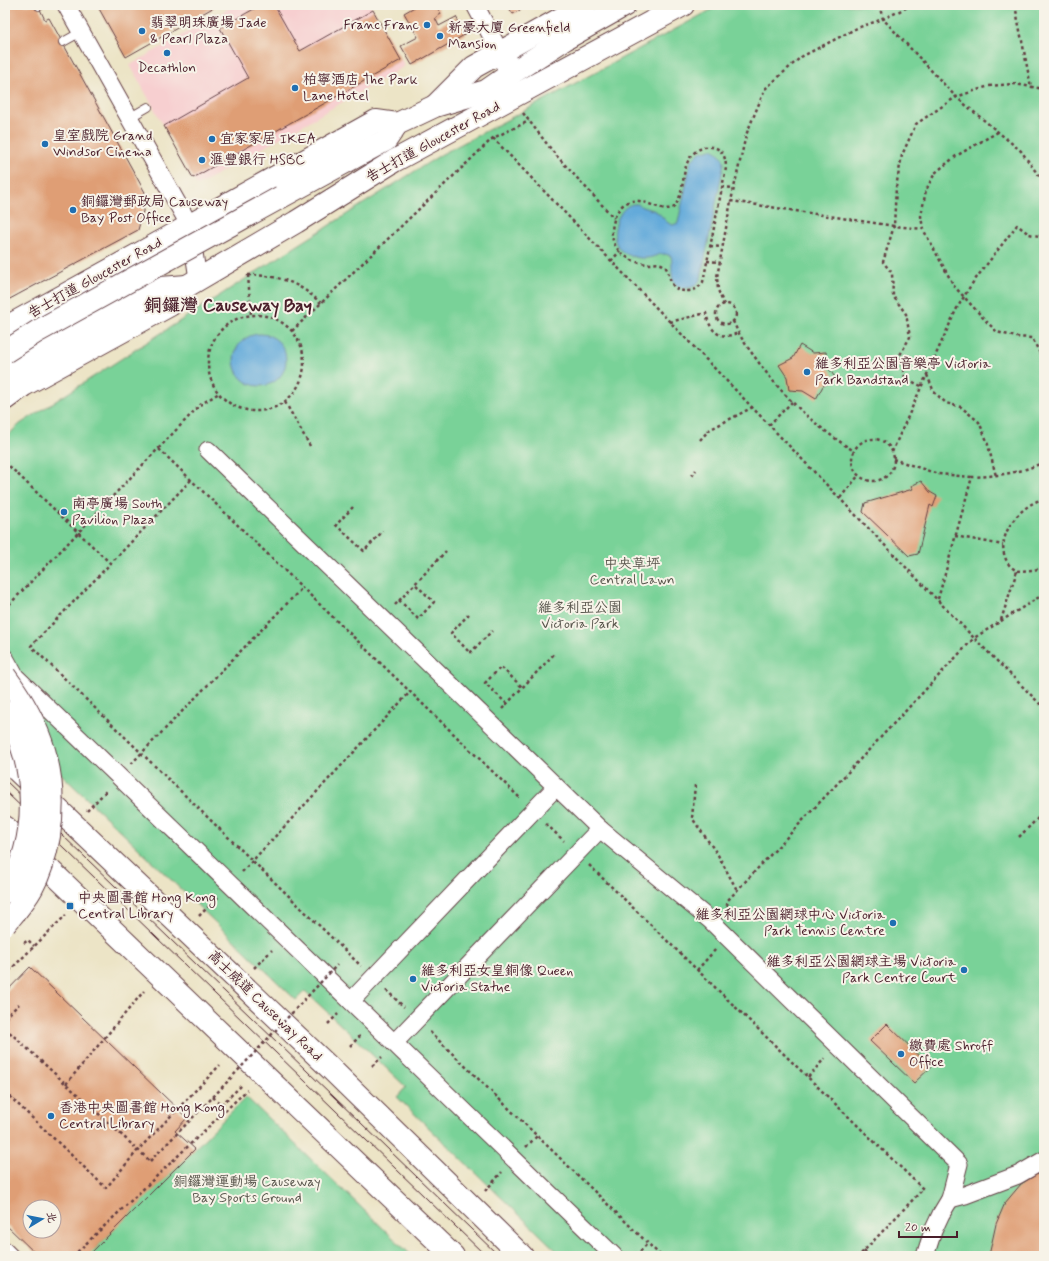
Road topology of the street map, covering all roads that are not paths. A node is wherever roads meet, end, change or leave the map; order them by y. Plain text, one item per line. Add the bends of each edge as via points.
1 (66, 5) edge
2 (475, 5) edge
3 (585, 5) edge
4 (625, 5) edge
5 (683, 5) edge
6 (81, 32) junction
7 (63, 42) dead end
8 (500, 52) junction
9 (512, 73) junction
10 (435, 106) junction
11 (148, 107) dead end
12 (129, 118) junction
13 (392, 132) junction
14 (190, 226) junction
15 (193, 282) junction
16 (5, 328) edge
17 (5, 352) edge
18 (5, 376) edge
19 (5, 399) edge
20 (208, 450) dead end
21 (5, 658) edge
22 (5, 676) edge
23 (5, 712) edge
24 (5, 759) edge
25 (556, 786) junction
26 (56, 807) junction
27 (600, 829) junction
28 (12, 834) edge
29 (5, 857) edge
30 (5, 892) edge
31 (5, 924) edge
32 (351, 1001) junction
33 (394, 1043) junction
34 (1044, 1160) edge
35 (950, 1199) junction
36 (5, 1245) edge
37 (16, 1256) edge
38 (453, 1256) edge
39 (522, 1256) edge
40 (614, 1256) edge
41 (925, 1256) edge

1 - 6 street
2 - 8 street
3 - 8 main road, 告士打道 Gloucester Road
4 - 9 main road, 告士打道 Gloucester Road
5 - 15 main road, 告士打道 Gloucester Road via 394,161
6 - 7 lane
6 - 12 street
8 - 9 main road
8 - 10 main road, 告士打道 Gloucester Road via 474,67
9 - 10 main road, 告士打道 Gloucester Road via 486,91
10 - 13 main road, 告士打道 Gloucester Road
11 - 12 lane
12 - 14 street
13 - 14 main road, 告士打道 Gloucester Road via 376,121
13 - 17 main road, 告士打道 Gloucester Road, bridge
14 - 15 street
14 - 16 main road, 告士打道 Gloucester Road
15 - 18 main road, 告士打道 Gloucester Road via 161,288 35,356
15 - 19 main road, 告士打道 Gloucester Road via 170,305 24,385
20 - 25 street
21 - 32 street via 15,676
22 - 31 main road, bridge via 26,708 42,742 52,784 48,843 39,875 24,901
23 - 30 main road, bridge via 23,749 28,768 31,803 26,847
24 - 26 main road, 高士威道 Causeway Road
25 - 27 street
25 - 32 street
26 - 28 main road via 37,822
26 - 39 main road, 高士威道 Causeway Road via 329,1067
27 - 33 street
27 - 35 street via 721,930 959,1164
28 - 29 main road
28 - 38 main road
32 - 33 street
33 - 40 street
34 - 35 street via 1018,1175
35 - 41 street via 933,1231
36 - 37 lane

